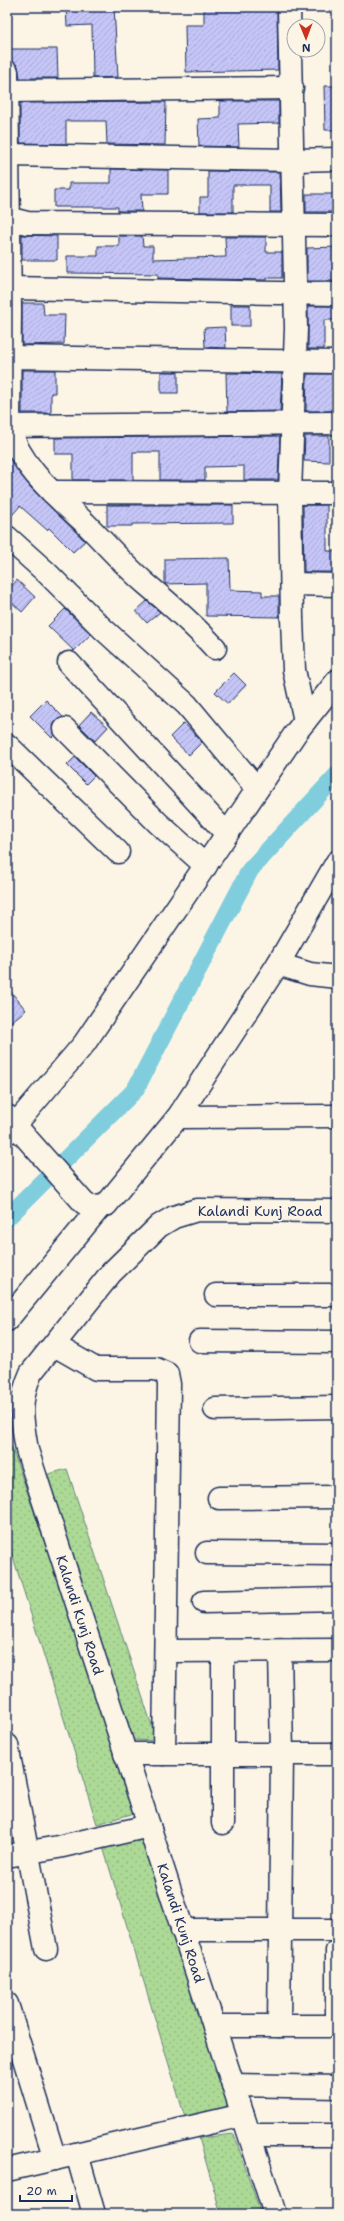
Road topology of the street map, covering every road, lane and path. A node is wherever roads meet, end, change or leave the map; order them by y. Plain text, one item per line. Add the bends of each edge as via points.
1 (289, 7) edge
2 (7, 85) edge
3 (292, 88) junction
4 (7, 155) edge
5 (337, 159) edge
6 (294, 160) junction
7 (8, 218) edge
8 (295, 225) junction
9 (337, 225) edge
10 (7, 266) edge
11 (9, 288) junction
12 (296, 293) junction
13 (337, 294) edge
14 (9, 357) junction
15 (295, 360) junction
16 (337, 362) edge
17 (337, 423) edge
18 (293, 424) junction
19 (8, 428) edge
20 (52, 492) junction
21 (290, 493) junction
22 (337, 493) edge
23 (7, 537) edge
24 (292, 584) junction
25 (337, 585) edge
26 (215, 648) dead end
27 (69, 663) dead end
28 (337, 681) edge
29 (305, 721) junction
30 (65, 729) dead end
31 (7, 745) edge
32 (257, 789) junction
33 (226, 833) junction
34 (118, 852) dead end
35 (206, 866) junction
36 (335, 871) edge
37 (278, 964) junction
38 (337, 977) edge
39 (337, 1116) edge
40 (178, 1117) junction
41 (10, 1125) edge
42 (99, 1208) junction
43 (337, 1211) edge
44 (216, 1295) dead end
45 (337, 1295) edge
46 (7, 1320) edge
47 (200, 1341) dead end
48 (337, 1342) edge
49 (54, 1345) junction
50 (337, 1407) edge
51 (15, 1408) edge
52 (215, 1409) dead end
53 (337, 1497) edge
54 (219, 1498) dead end
55 (207, 1553) dead end
56 (337, 1554) edge
57 (337, 1599) edge
58 (204, 1602) dead end
59 (337, 1650) edge
60 (166, 1651) junction
61 (280, 1651) junction
62 (223, 1652) junction
63 (7, 1745) edge
64 (125, 1754) junction
65 (164, 1754) junction
66 (222, 1754) junction
67 (282, 1754) junction
68 (337, 1754) edge
69 (223, 1823) dead end
70 (149, 1826) junction
71 (17, 1854) edge
72 (182, 1930) junction
73 (337, 1930) edge
74 (279, 1931) junction
75 (46, 1949) dead end
76 (337, 1951) edge
77 (7, 2004) edge
78 (214, 2026) junction
79 (279, 2026) junction
80 (337, 2026) edge
81 (233, 2085) junction
82 (337, 2087) edge
83 (246, 2125) junction
84 (337, 2136) edge
85 (77, 2154) junction
86 (55, 2159) junction
87 (7, 2170) edge
88 (94, 2214) edge
89 (275, 2214) edge

1 - 3 street
2 - 3 street
2 - 4 street
3 - 6 street
4 - 6 street
4 - 7 street
5 - 6 street
6 - 8 street
7 - 8 street via 27,223
7 - 10 street
8 - 9 street
8 - 12 street
10 - 11 street
11 - 12 street
11 - 14 street
12 - 13 street
12 - 15 street
14 - 15 street
14 - 19 street
15 - 16 street
15 - 18 street
17 - 18 street
18 - 19 street
18 - 21 street
19 - 20 street via 19,452
20 - 21 street
20 - 26 street via 145,583 188,619
21 - 22 street
21 - 24 street
23 - 32 street via 187,705
24 - 25 street
24 - 29 street via 294,670
27 - 33 street
28 - 29 street
29 - 32 street
30 - 35 street via 158,823
31 - 34 street
32 - 33 street
33 - 35 street
35 - 41 street via 84,1044
36 - 37 street
37 - 38 street via 310,974
37 - 40 street
39 - 40 street
40 - 42 street via 106,1205
41 - 42 street via 34,1145 84,1204
42 - 46 street
43 - 49 street, Kalandi Kunj Road via 197,1210 174,1217 159,1226 111,1273
44 - 45 street
47 - 48 street
49 - 51 street, Kalandi Kunj Road via 31,1373
49 - 60 street via 96,1369 156,1369 167,1374 169,1384
50 - 52 street
51 - 64 street, Kalandi Kunj Road
53 - 54 street
55 - 56 street
57 - 58 street
59 - 61 street
60 - 62 street
60 - 65 street
61 - 62 street
61 - 67 street
62 - 66 street
63 - 71 street
64 - 65 street
64 - 70 street, Kalandi Kunj Road
65 - 66 street
66 - 67 street
66 - 69 street
67 - 68 street
67 - 74 street
70 - 71 street
70 - 72 street, Kalandi Kunj Road
71 - 75 street
72 - 74 street
72 - 78 street, Kalandi Kunj Road
73 - 74 street
74 - 79 street
76 - 80 street
77 - 86 street
78 - 79 street
78 - 81 street, Kalandi Kunj Road
79 - 80 street
81 - 82 street
81 - 83 street, Kalandi Kunj Road
83 - 84 street
83 - 85 street
83 - 89 street, Kalandi Kunj Road
85 - 86 street
85 - 88 street
86 - 87 street

